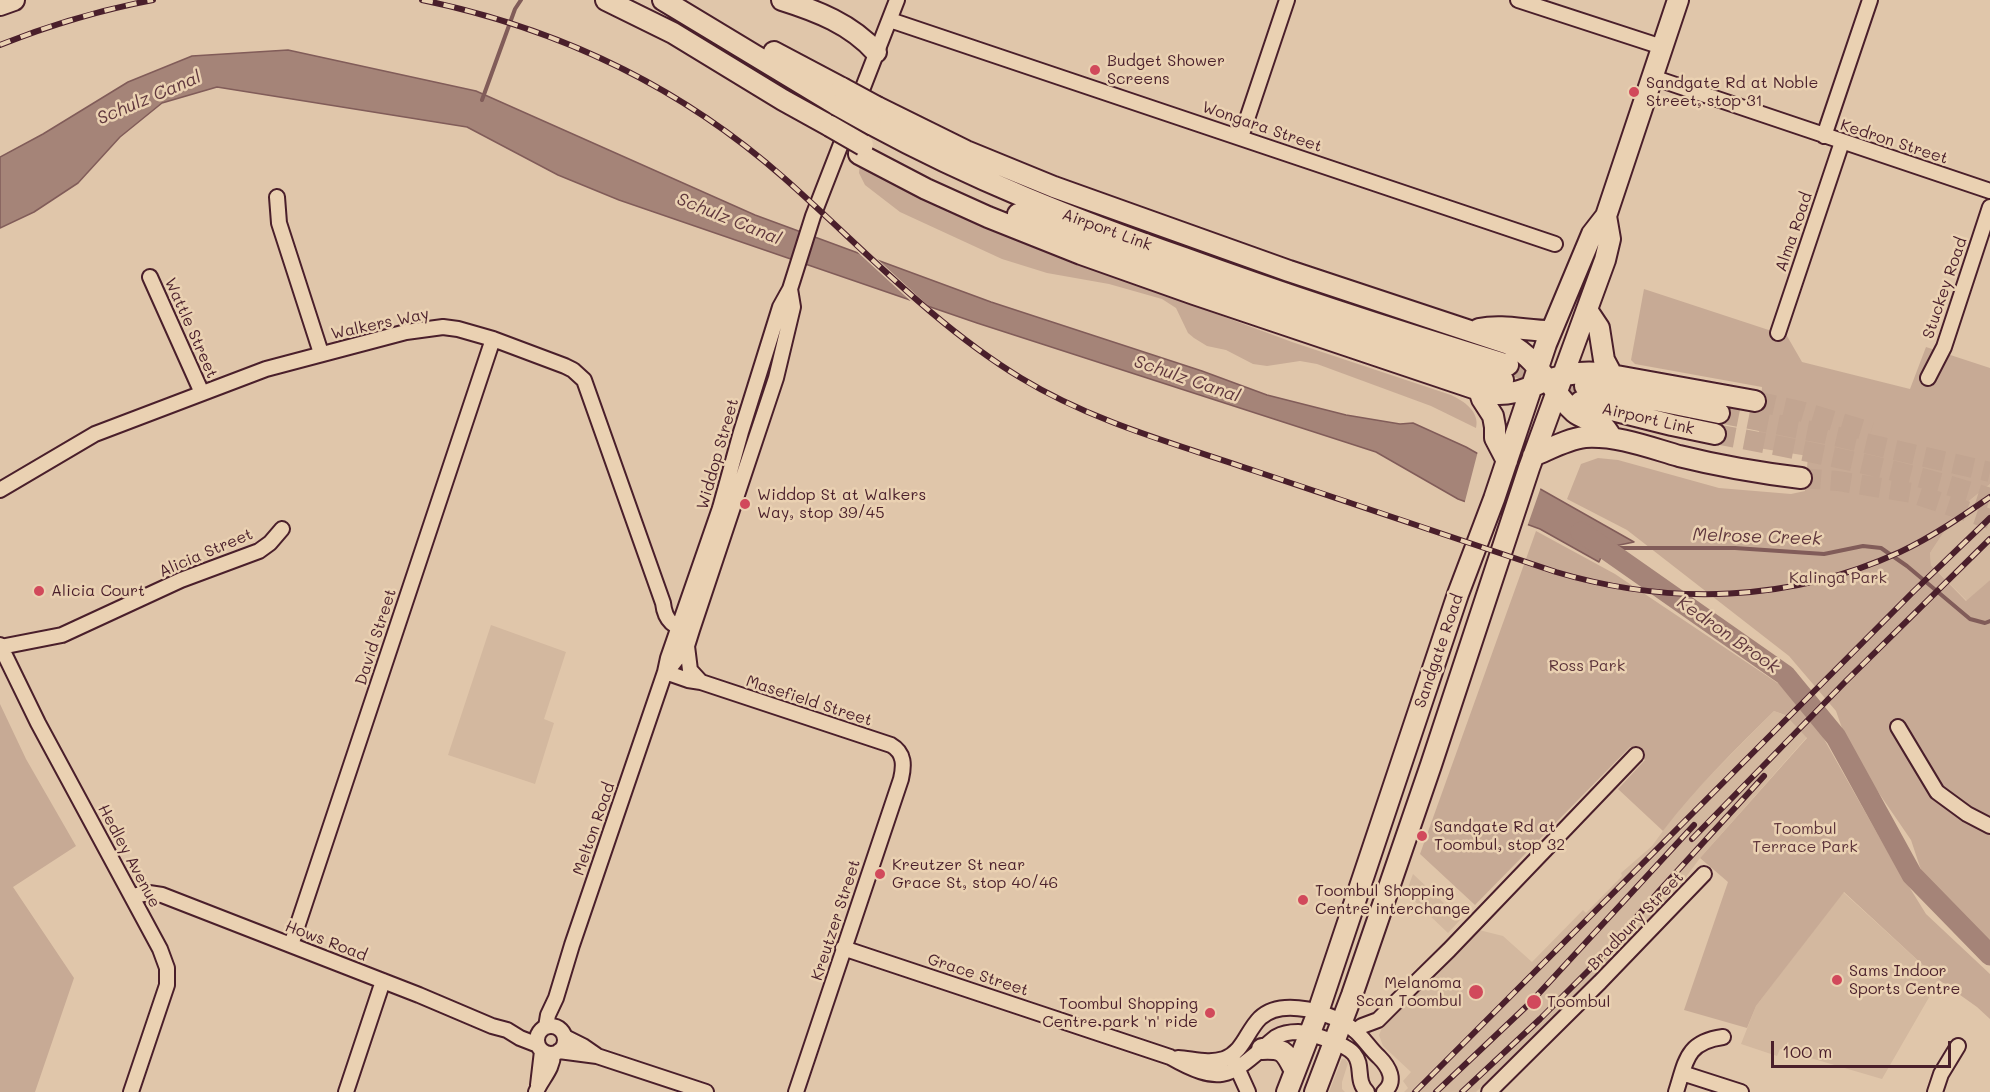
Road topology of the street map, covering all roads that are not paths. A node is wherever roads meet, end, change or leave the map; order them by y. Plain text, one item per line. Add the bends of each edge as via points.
1 (14, 0) edge
2 (606, 0) edge
3 (663, 0) edge
4 (782, 0) edge
5 (897, 0) edge
6 (1287, 0) edge
7 (1518, 0) edge
8 (1678, 0) edge
9 (1870, 0) edge
10 (0, 5) edge
11 (890, 20) junction
12 (1662, 47) junction
13 (876, 52) junction
14 (1652, 77) junction
15 (874, 115) junction
16 (1824, 136) junction
17 (1241, 137) junction
18 (1842, 142) junction
19 (861, 150) junction
20 (1990, 191) edge
21 (277, 197) dead end
22 (1990, 207) edge
23 (1606, 216) junction
24 (1555, 244) dead end
25 (1976, 250) junction
26 (1990, 254) edge
27 (150, 277) dead end
28 (790, 289) junction
29 (1587, 310) junction
30 (1471, 331) junction
31 (1551, 331) junction
32 (1778, 333) dead end
33 (493, 339) junction
34 (321, 353) junction
35 (1612, 375) junction
36 (1928, 378) dead end
37 (1547, 381) junction
38 (1479, 390) junction
39 (202, 393) junction
40 (1755, 401) tunnel mouth
41 (1719, 413) tunnel mouth
42 (1715, 434) tunnel mouth
43 (1611, 437) junction
44 (1507, 461) junction
45 (1531, 462) junction
46 (1801, 478) tunnel mouth
47 (0, 489) edge
48 (282, 529) dead end
49 (663, 603) junction
50 (684, 612) junction
51 (686, 629) junction
52 (0, 646) edge
53 (687, 646) junction
54 (665, 672) junction
55 (700, 682) junction
56 (1899, 727) dead end
57 (1636, 755) dead end
58 (902, 758) joint
59 (1990, 826) edge
60 (1704, 874) dead end
61 (132, 896) junction
62 (291, 945) junction
63 (843, 948) junction
64 (383, 981) junction
65 (1318, 1012) junction
66 (1378, 1020) junction
67 (1349, 1026) junction
68 (1310, 1034) junction
69 (1723, 1037) dead end
70 (550, 1041) junction
71 (1334, 1042) junction
72 (1367, 1046) junction
73 (1958, 1046) dead end
74 (1262, 1048) junction
75 (1235, 1062) junction
76 (1295, 1071) junction
77 (1682, 1073) junction
78 (537, 1090) edge
79 (131, 1092) edge
80 (346, 1092) edge
81 (706, 1092) edge
82 (796, 1092) edge
83 (1248, 1092) edge
84 (1287, 1092) edge
85 (1315, 1092) edge
86 (1367, 1092) edge
87 (1384, 1092) edge
88 (1489, 1092) edge
89 (1676, 1092) edge
90 (1741, 1092) edge
91 (1935, 1092) edge

1 - 10 highway
2 - 19 highway via 673,33
3 - 15 highway, Airport Link, bridge
4 - 13 highway via 830,17 864,39
5 - 11 street, Widdop Street
6 - 17 street
7 - 12 street
8 - 12 highway, Sandgate Road
9 - 16 street
11 - 13 street, Widdop Street
11 - 17 street, Wongara Street
12 - 14 highway, Sandgate Road
13 - 28 street, Widdop Street via 808,230
14 - 16 street, Kedron Street
14 - 23 highway, Sandgate Road
15 - 19 highway, Airport Link via 905,142 1020,197 1506,373 1294,313 1044,225
15 - 30 highway via 1054,187 1278,268
16 - 18 street, Kedron Street
17 - 24 street, Wongara Street
18 - 20 street, Kedron Street
18 - 32 street, Alma Road
19 - 38 highway via 926,189 1072,250
21 - 34 street via 279,223
22 - 25 street, Stuckey Road
23 - 29 highway, Sandgate Road via 1610,239
23 - 31 highway, Sandgate Road via 1592,234
25 - 26 street
25 - 36 street, Stuckey Road via 1944,347
27 - 39 street, Wattle Street
28 - 50 street, Widdop Street via 780,307 720,508
28 - 51 street, Widdop Street via 793,308 776,378
29 - 35 highway via 1599,328 1604,360
29 - 37 highway, Sandgate Road
30 - 31 highway via 1494,326
30 - 37 highway via 1516,347
31 - 37 highway, Sandgate Road
33 - 34 street, Walkers Way via 458,329 428,328
33 - 49 street, Walkers Way via 565,366 584,380
33 - 62 street, David Street
34 - 39 street, Walkers Way
35 - 37 highway via 1585,372
35 - 40 highway
37 - 38 highway via 1504,395
37 - 43 highway via 1577,415 1604,426
37 - 44 highway, Sandgate Road
37 - 45 highway, Sandgate Road
38 - 44 highway via 1493,416 1495,438
39 - 47 street, Walkers Way via 95,434
41 - 42 highway, Airport Link via 1583,394 1672,425
43 - 45 highway via 1578,438
43 - 46 highway via 1703,462
44 - 65 highway, Sandgate Road via 1458,594
45 - 67 highway, Sandgate Road
48 - 52 street, Alicia Street via 259,550 181,580 62,635
49 - 50 street
49 - 51 street, Walkers Way via 669,622
50 - 51 street, Widdop Street
51 - 53 street, Melton Road
51 - 54 street, Melton Road via 668,658
52 - 61 street, Hedley Avenue
53 - 54 street, Melton Road
53 - 55 street via 690,670
54 - 55 street, Masefield Street
54 - 70 street, Melton Road via 551,1005
55 - 58 street, Masefield Street via 891,745
56 - 59 street via 1937,792
57 - 66 street
58 - 63 street, Kreutzer Street via 901,779
60 - 88 street, Bradbury Street
61 - 62 street, Hows Road via 162,895
61 - 79 street, Hedley Avenue via 160,949 168,974
62 - 64 street, Hows Road
63 - 75 street, Grace Street via 1170,1057 1192,1070 1218,1075
63 - 82 street, Kreutzer Street
64 - 70 street, Hows Road via 520,1038
64 - 80 street
65 - 67 street
65 - 68 highway, Sandgate Road
65 - 75 street via 1292,1007 1268,1013 1254,1025
66 - 67 street
66 - 72 street
67 - 71 highway, Sandgate Road
67 - 72 street
68 - 71 street, Grace Street
68 - 74 street, Grace Street via 1282,1034
68 - 76 highway, Sandgate Road
69 - 77 street via 1693,1048
70 - 78 street, Melton Road via 553,1062
70 - 81 street, Hows Road
71 - 85 highway, Sandgate Road
71 - 86 street, Grace Street via 1354,1054 1360,1083
72 - 87 street via 1389,1069 1390,1083
73 - 91 street
74 - 75 street, Grace Street
74 - 76 highway via 1283,1051
75 - 83 street
76 - 84 highway, Sandgate Road
77 - 89 street
77 - 90 street

